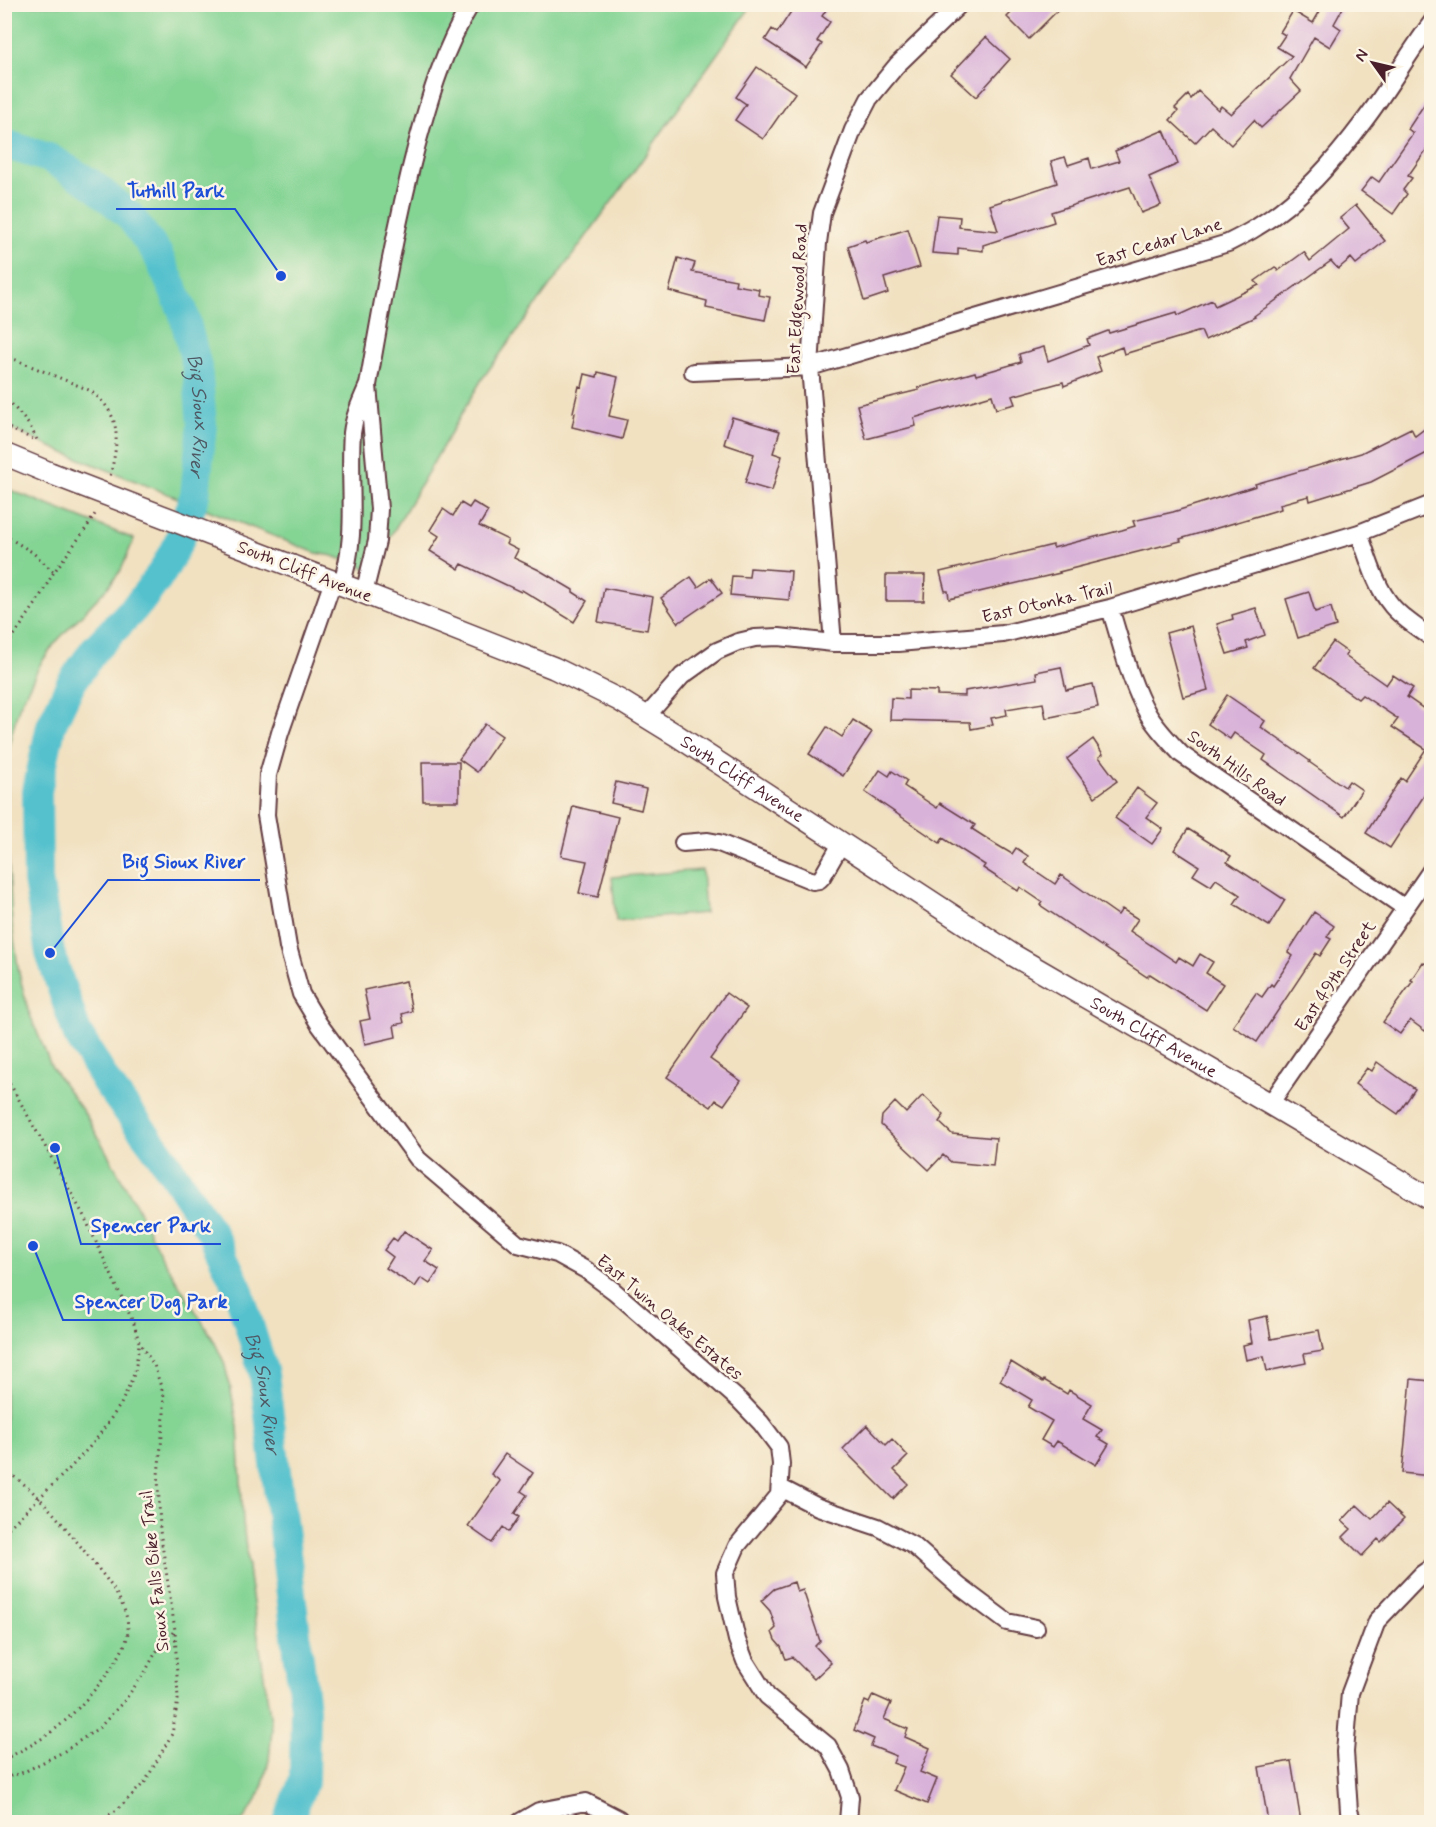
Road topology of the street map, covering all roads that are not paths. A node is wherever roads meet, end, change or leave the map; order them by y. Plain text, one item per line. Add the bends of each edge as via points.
1 (471, 4) edge
2 (960, 4) edge
3 (1431, 22) edge
4 (810, 367) junction
5 (693, 372) dead end
6 (368, 385) junction
7 (4, 454) edge
8 (1431, 504) edge
9 (1359, 533) junction
10 (337, 583) junction
11 (364, 593) junction
12 (1110, 608) junction
13 (1431, 638) edge
14 (832, 643) junction
15 (647, 716) junction
16 (683, 843) dead end
17 (841, 844) junction
18 (1431, 869) edge
19 (1405, 908) junction
20 (1270, 1104) junction
21 (1431, 1200) edge
22 (781, 1488) junction
23 (1431, 1567) edge
24 (1036, 1628) dead end
25 (520, 1822) edge
26 (621, 1822) edge
27 (848, 1822) edge
28 (1353, 1822) edge

1 - 6 street via 431,93 403,198
2 - 4 street, East Edgewood Road via 897,65 869,99 853,130 822,213
3 - 4 street, East Cedar Lane via 1365,120 1326,169 1258,227 1228,243
4 - 5 street, East Cedar Lane
4 - 14 street, East Edgewood Road
6 - 10 street, East Twin Oaks Estates via 352,432 351,541 348,561
6 - 11 street via 379,509 377,541
7 - 10 main road, South Cliff Avenue, bridge
8 - 9 street, East Otonka Trail
9 - 12 street, East Otonka Trail
9 - 13 street via 1379,587 1390,604
10 - 11 main road, South Cliff Avenue
10 - 22 street, East Twin Oaks Estates via 268,775 266,815 288,947 301,994 418,1159 518,1244 557,1254 614,1291 740,1401 779,1447
11 - 15 main road, South Cliff Avenue via 554,668
12 - 14 street, East Otonka Trail via 1003,634 898,643
12 - 19 street, South Hills Road via 1143,704 1180,754
14 - 15 street, East Otonka Trail via 779,637 738,642 717,651 682,676
15 - 17 main road, South Cliff Avenue
16 - 17 street via 719,843 813,881 822,877
17 - 20 main road, South Cliff Avenue via 1014,955
18 - 19 street, East 49th Street
19 - 20 street, East 49th Street
20 - 21 main road, South Cliff Avenue
22 - 24 street via 818,1507 878,1527 914,1546 1007,1622
22 - 27 street via 776,1500 737,1546 725,1573 727,1597 745,1661 767,1696 828,1746 841,1770 850,1797
23 - 28 street via 1377,1622 1350,1693 1345,1752
25 - 26 street via 539,1811 586,1802

